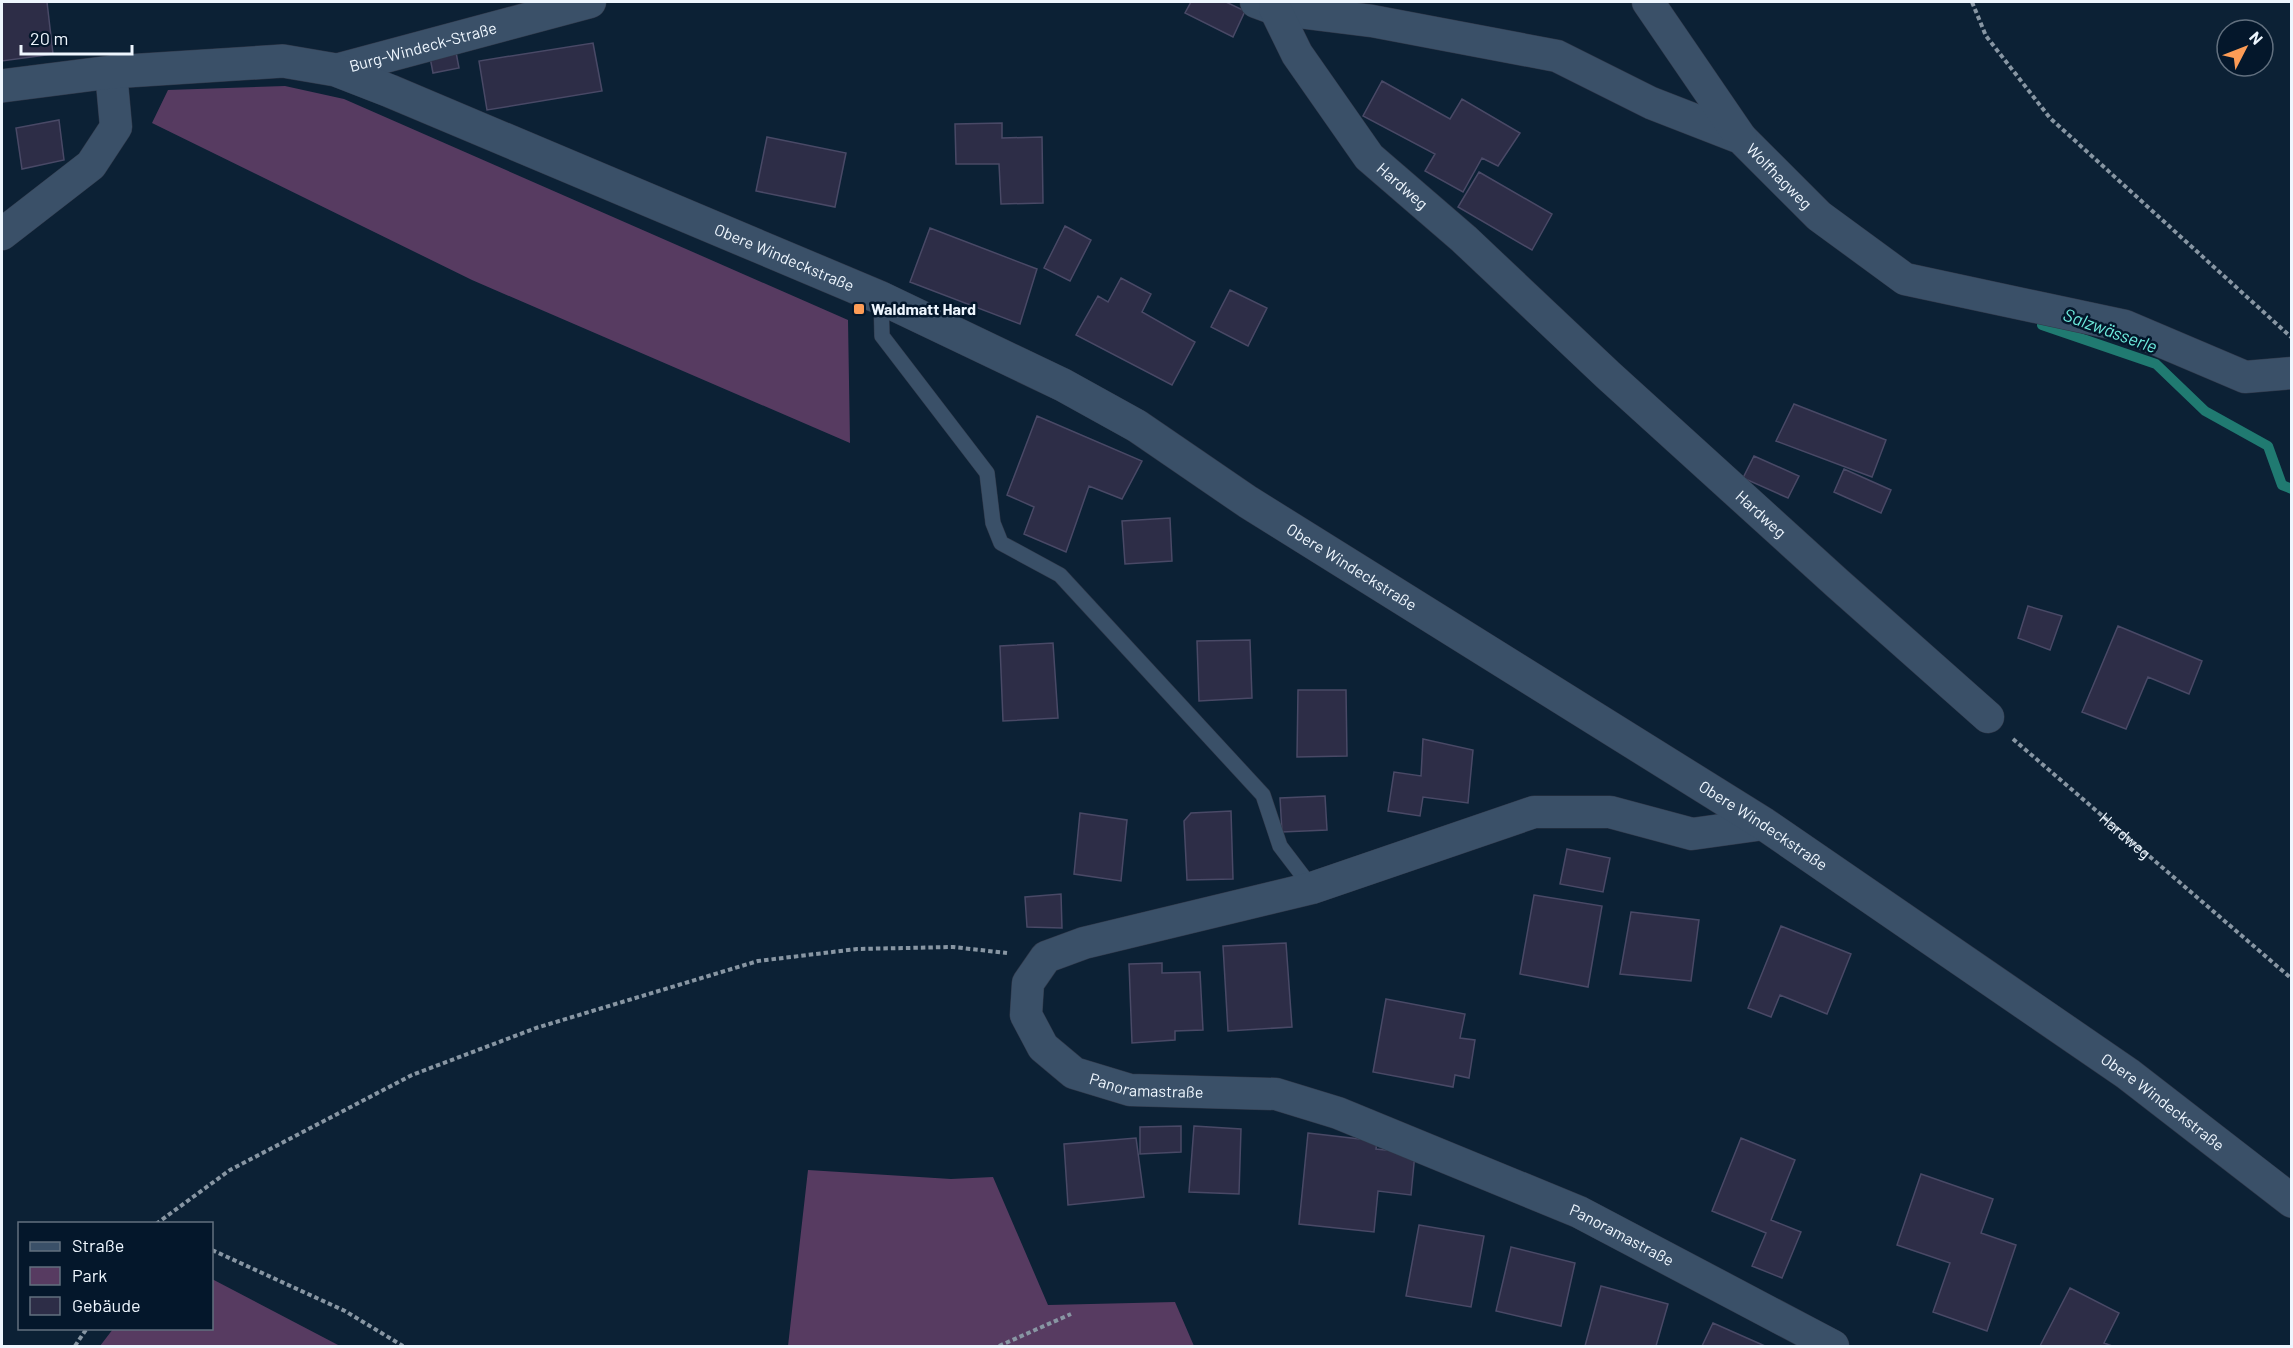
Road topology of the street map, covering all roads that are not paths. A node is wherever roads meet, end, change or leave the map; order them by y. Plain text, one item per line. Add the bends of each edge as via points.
1 (590, 2) edge
2 (1648, 2) edge
3 (1265, 5) edge
4 (336, 70) junction
5 (111, 72) junction
6 (2, 87) edge
7 (1741, 138) junction
8 (2, 234) edge
9 (881, 298) junction
10 (2292, 373) edge
11 (1988, 717) road end
12 (1764, 824) junction
13 (1312, 888) junction
14 (2292, 1201) edge
15 (1833, 1347) edge

1 - 4 street, Burg-Windeck-Straße
2 - 7 street
3 - 7 street, Wolfhagweg via 1557,56 1651,103
3 - 11 street, Hardweg via 1369,157
4 - 5 street, Burg-Windeck-Straße via 283,61
4 - 9 street, Obere Windeckstraße
5 - 6 street, Burg-Windeck-Straße
5 - 8 street via 116,128 91,165
7 - 10 street, Wolfhagweg via 1819,216 1905,279 2125,326 2244,376
9 - 12 street, Obere Windeckstraße via 1063,385 1137,426 1248,502
9 - 13 lane via 882,336 987,473 993,523 1001,543 1059,575 1263,795 1280,846
12 - 13 street via 1692,834 1610,812 1534,812
12 - 14 street, Obere Windeckstraße via 2128,1074
13 - 15 street, Panoramastraße via 1084,943 1046,957 1028,983 1026,1015 1043,1047 1074,1073 1130,1090 1276,1094 1338,1113 1580,1212

